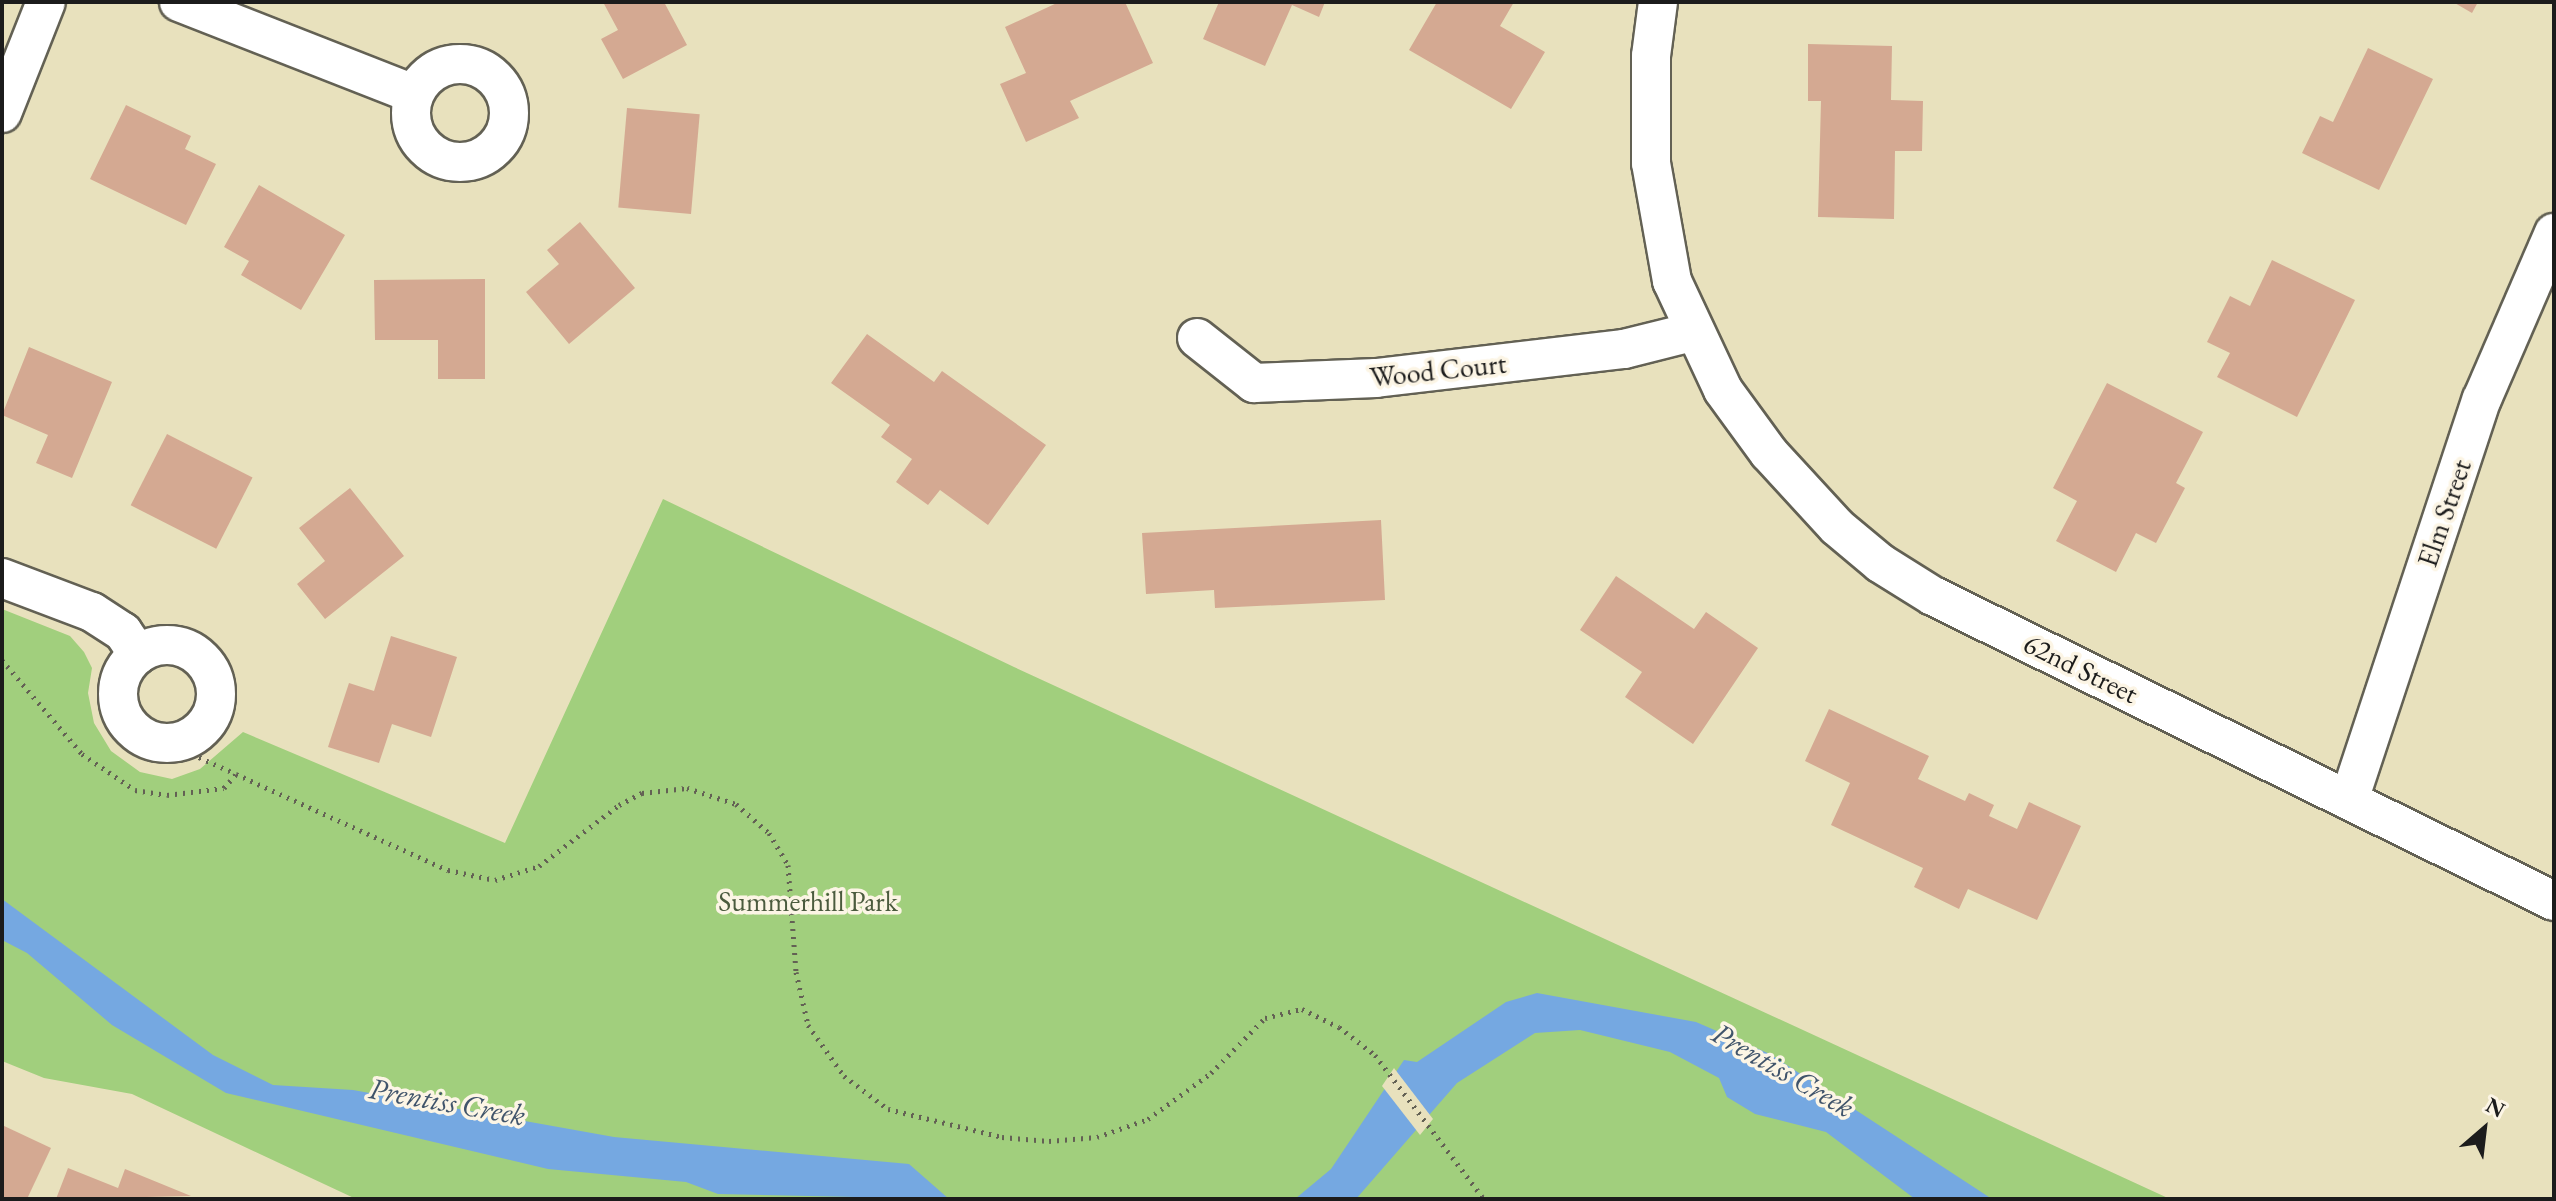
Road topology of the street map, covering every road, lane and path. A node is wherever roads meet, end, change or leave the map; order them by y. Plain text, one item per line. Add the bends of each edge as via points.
1 (46, 2) edge
2 (179, 2) edge
3 (1658, 2) edge
4 (414, 94) dead end
5 (2, 113) edge
6 (2554, 233) edge
7 (1692, 332) junction
8 (1197, 338) dead end
9 (2, 578) edge
10 (138, 654) junction
11 (2, 660) edge
12 (170, 744) junction
13 (236, 774) junction
14 (2349, 800) junction
15 (2554, 901) edge
16 (1484, 1199) edge

1 - 5 street
2 - 4 street
3 - 7 street, 62nd Street via 1651,56 1651,163 1672,281
6 - 14 street, Elm Street via 2482,399
7 - 8 street, Wood Court via 1624,349 1376,378 1254,383
7 - 14 street, 62nd Street via 1723,390 1769,453 1837,527 1880,563 1933,596
9 - 10 street via 92,612 123,632
10 - 12 street via 120,679 120,710 140,735
10 - 12 street via 170,644 187,648 211,670 217,686 210,719 185,740
11 - 13 path via 82,754 135,790 167,795 224,788
12 - 13 path
13 - 16 path via 448,870 495,880 539,866 642,793 687,788 736,804 769,833 788,865 796,972 808,1025 835,1065 866,1096 888,1109 935,1123 1049,1141 1123,1130 1177,1101 1265,1018 1283,1010 1317,1014 1375,1055
14 - 15 street, 62nd Street

